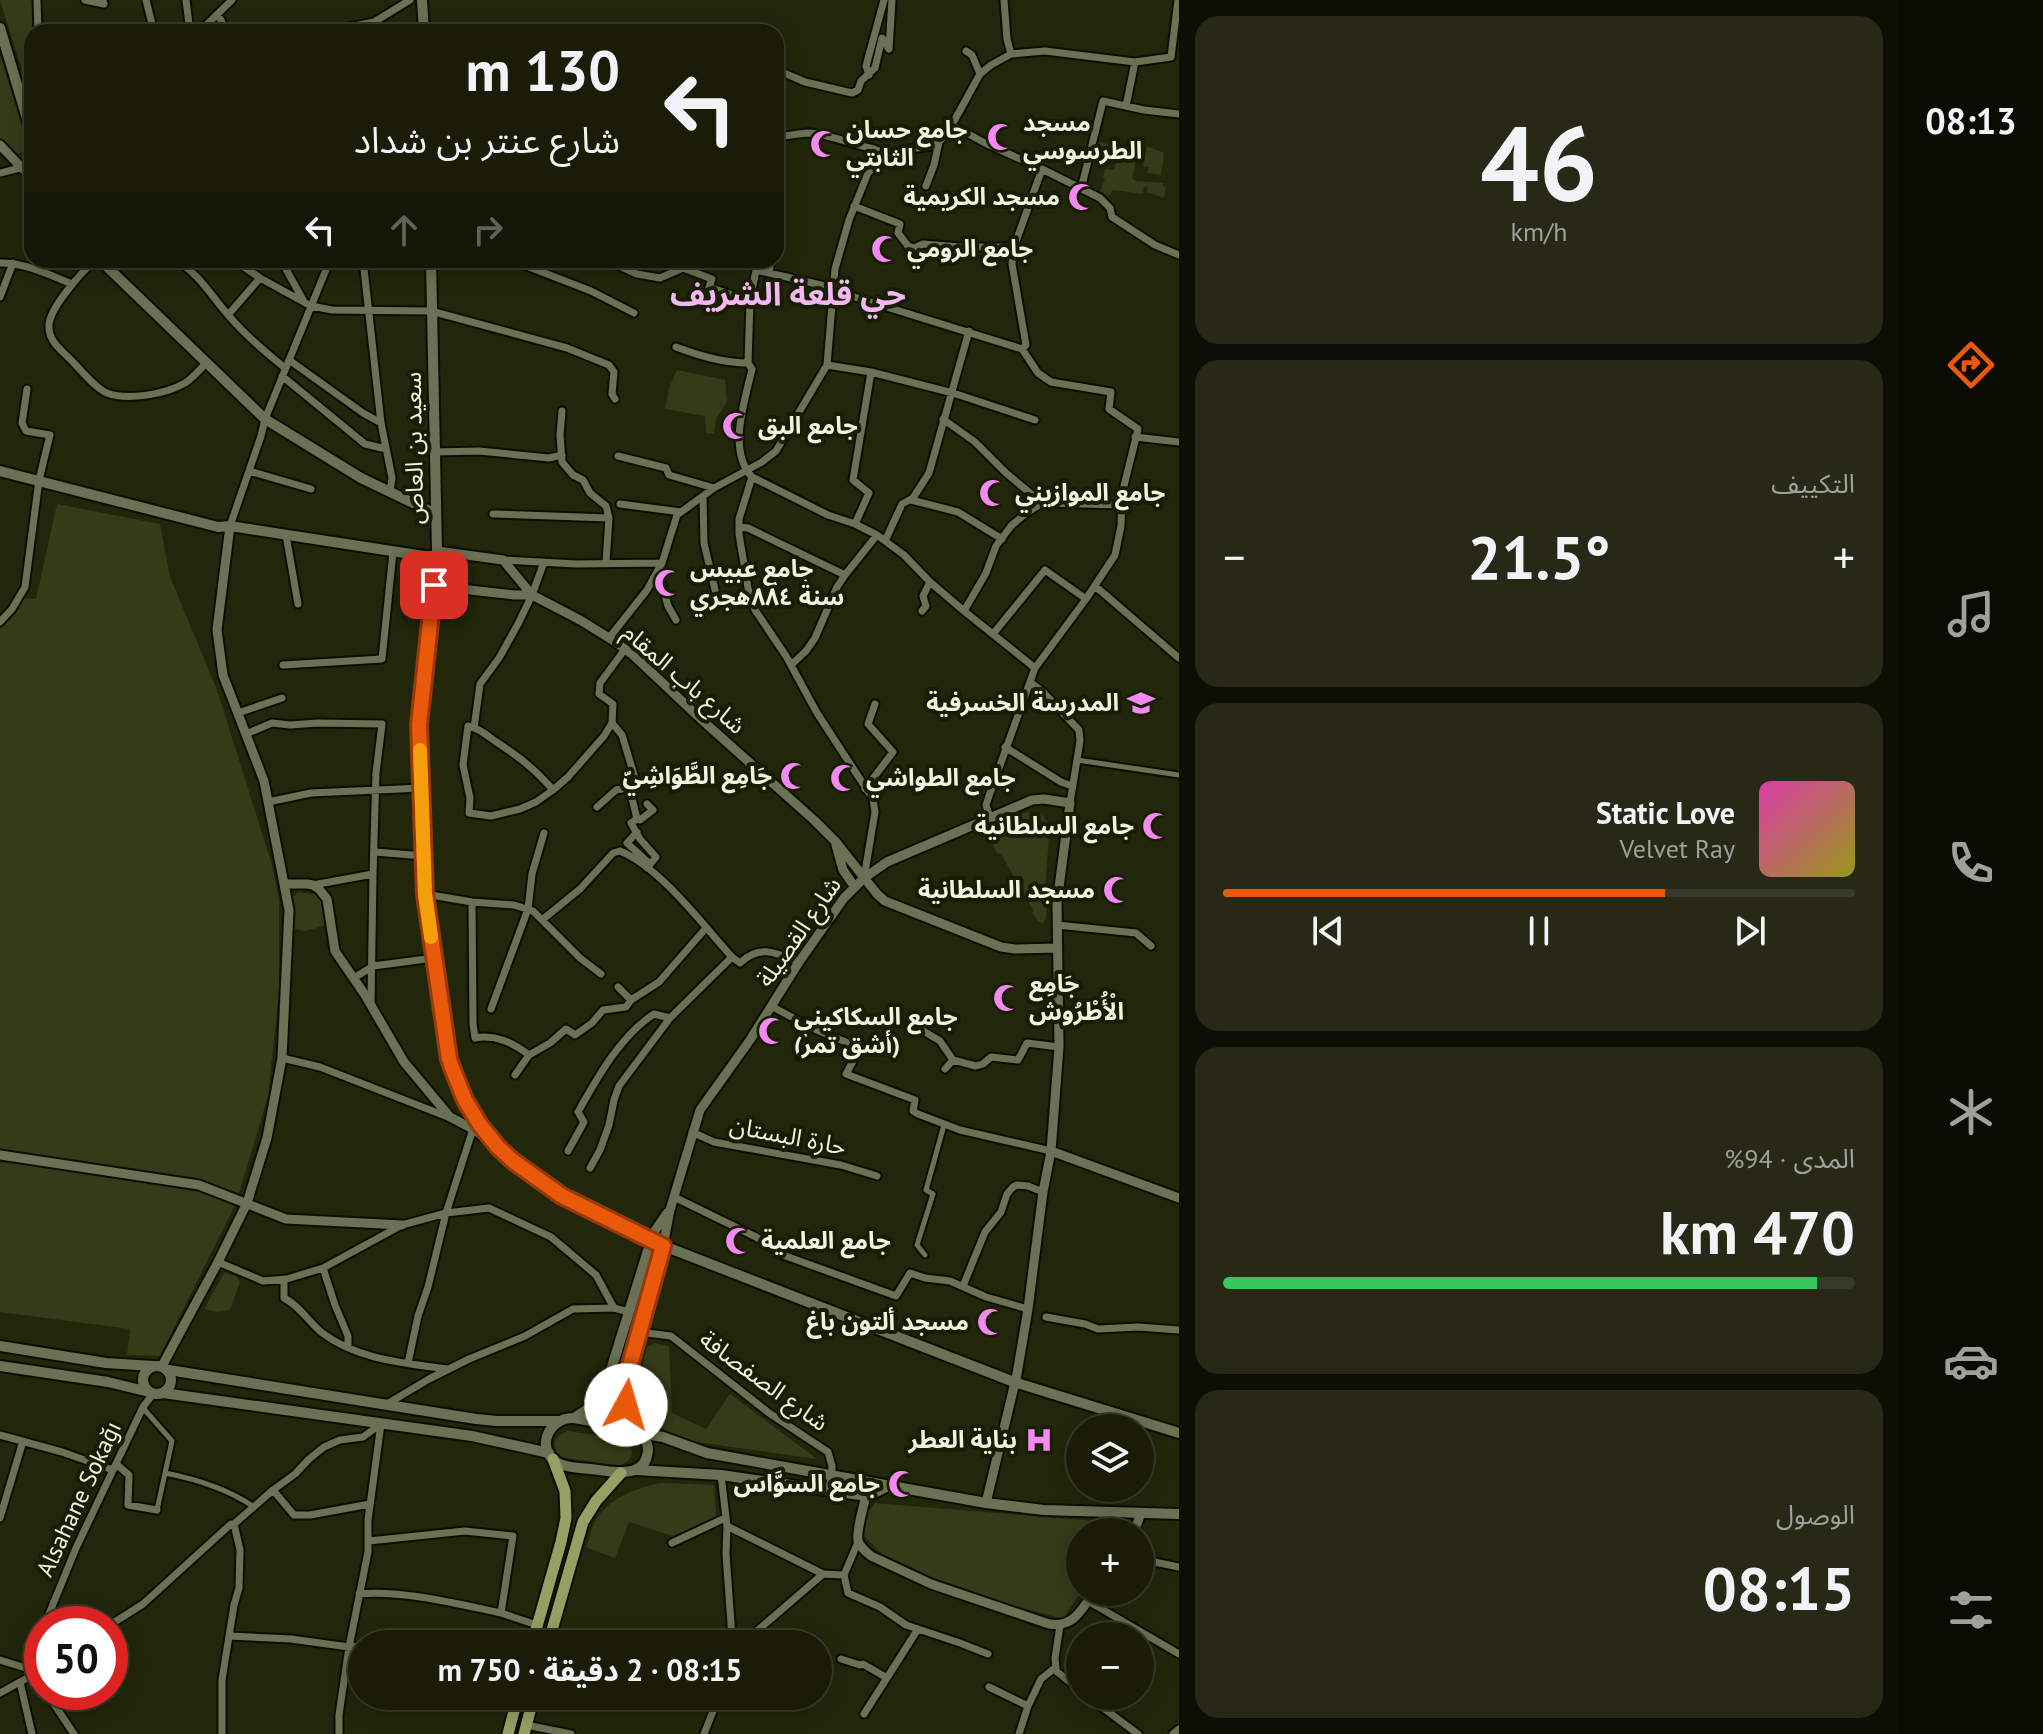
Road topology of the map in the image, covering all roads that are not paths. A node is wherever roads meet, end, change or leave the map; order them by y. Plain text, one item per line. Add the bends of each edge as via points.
1 (37, 0) edge
2 (85, 0) edge
3 (103, 0) edge
4 (146, 0) edge
5 (186, 0) edge
6 (232, 0) edge
7 (410, 0) edge
8 (422, 0) edge
9 (884, 0) edge
10 (892, 0) edge
11 (1004, 0) edge
12 (1178, 0) edge
13 (217, 15) junction
14 (38, 24) edge
15 (152, 24) edge
16 (189, 24) edge
17 (207, 24) edge
18 (223, 24) edge
19 (364, 24) edge
20 (424, 24) edge
21 (0, 28) edge
22 (966, 51) dead end
23 (1011, 54) junction
24 (1175, 58) edge
25 (1135, 62) junction
26 (784, 73) edge
27 (980, 74) junction
28 (869, 75) junction
29 (24, 90) edge
30 (20, 92) junction
31 (24, 106) edge
32 (1126, 106) junction
33 (1179, 114) edge
34 (952, 125) junction
35 (784, 136) edge
36 (939, 142) junction
37 (1, 146) edge
38 (886, 157) junction
39 (24, 166) edge
40 (21, 167) junction
41 (24, 169) edge
42 (1042, 169) junction
43 (0, 173) edge
44 (926, 186) dead end
45 (1081, 189) junction
46 (854, 206) junction
47 (1014, 247) junction
48 (1179, 255) edge
49 (0, 263) edge
50 (13, 263) junction
51 (24, 265) edge
52 (34, 268) edge
53 (87, 268) edge
54 (106, 268) edge
55 (187, 268) edge
56 (246, 268) edge
57 (286, 268) edge
58 (326, 268) edge
59 (364, 268) edge
60 (431, 268) edge
61 (532, 268) edge
62 (624, 268) edge
63 (677, 268) edge
64 (691, 268) edge
65 (770, 268) edge
66 (769, 273) junction
67 (260, 278) junction
68 (72, 284) junction
69 (834, 288) junction
70 (0, 297) edge
71 (750, 301) junction
72 (833, 301) junction
73 (308, 304) junction
74 (368, 311) junction
75 (431, 311) junction
76 (634, 313) dead end
77 (228, 315) junction
78 (969, 331) junction
79 (676, 347) dead end
80 (1022, 349) junction
81 (289, 360) junction
82 (207, 362) junction
83 (748, 363) junction
84 (827, 365) junction
85 (284, 372) junction
86 (871, 372) junction
87 (27, 389) dead end
88 (953, 393) junction
89 (615, 399) dead end
90 (562, 411) dead end
91 (265, 419) junction
92 (943, 419) junction
93 (1035, 420) dead end
94 (381, 423) junction
95 (1135, 437) junction
96 (1179, 442) edge
97 (386, 449) junction
98 (434, 452) junction
99 (562, 455) junction
100 (618, 456) dead end
101 (746, 470) junction
102 (0, 471) edge
103 (249, 471) junction
104 (752, 477) junction
105 (39, 480) junction
106 (714, 488) junction
107 (311, 489) dead end
108 (390, 492) junction
109 (703, 497) junction
110 (908, 500) junction
111 (1042, 503) junction
112 (620, 504) dead end
113 (1122, 505) junction
114 (681, 512) junction
115 (436, 514) junction
116 (493, 514) dead end
117 (609, 518) junction
118 (855, 524) junction
119 (230, 526) junction
120 (740, 527) junction
121 (286, 535) junction
122 (877, 535) junction
123 (1002, 539) junction
124 (885, 541) junction
125 (393, 552) junction
126 (437, 554) junction
127 (503, 560) junction
128 (544, 562) junction
129 (606, 562) junction
130 (662, 563) junction
131 (658, 571) junction
132 (845, 575) junction
133 (930, 582) junction
134 (434, 586) junction
135 (1095, 586) junction
136 (715, 590) dead end
137 (532, 595) junction
138 (1086, 599) junction
139 (298, 604) dead end
140 (922, 611) dead end
141 (964, 611) junction
142 (676, 620) dead end
143 (0, 622) edge
144 (993, 634) junction
145 (609, 638) junction
146 (625, 649) junction
147 (1179, 658) edge
148 (283, 665) dead end
149 (791, 665) junction
150 (1035, 668) junction
151 (1030, 682) junction
152 (282, 698) dead end
153 (875, 704) dead end
154 (238, 713) junction
155 (612, 723) junction
156 (474, 728) junction
157 (246, 734) junction
158 (1005, 747) junction
159 (1077, 760) junction
160 (1179, 775) edge
161 (1072, 786) junction
162 (422, 788) junction
163 (627, 788) junction
164 (376, 789) junction
165 (865, 789) junction
166 (553, 790) junction
167 (268, 802) junction
168 (1070, 803) junction
169 (647, 804) dead end
170 (597, 807) dead end
171 (990, 818) junction
172 (637, 819) junction
173 (637, 832) junction
174 (544, 833) dead end
175 (836, 842) junction
176 (375, 852) junction
177 (424, 856) junction
178 (648, 866) junction
179 (373, 874) junction
180 (864, 878) junction
181 (285, 884) junction
182 (313, 885) junction
183 (854, 886) junction
184 (425, 894) junction
185 (472, 902) junction
186 (528, 909) junction
187 (542, 920) junction
188 (1057, 925) junction
189 (706, 928) junction
190 (1151, 946) dead end
191 (1057, 948) junction
192 (732, 957) junction
193 (434, 958) junction
194 (799, 962) junction
195 (373, 966) junction
196 (601, 974) dead end
197 (354, 978) junction
198 (618, 987) dead end
199 (631, 1000) junction
200 (371, 1006) junction
201 (771, 1006) junction
202 (491, 1009) dead end
203 (670, 1018) junction
204 (910, 1023) dead end
205 (1059, 1047) junction
206 (529, 1055) junction
207 (282, 1058) junction
208 (953, 1060) junction
209 (945, 1069) dead end
210 (515, 1075) dead end
211 (450, 1117) junction
212 (944, 1125) junction
213 (473, 1129) junction
214 (692, 1132) junction
215 (498, 1147) junction
216 (568, 1151) dead end
217 (1051, 1151) junction
218 (0, 1155) edge
219 (590, 1168) dead end
220 (877, 1176) dead end
221 (1043, 1192) junction
222 (674, 1197) junction
223 (1179, 1198) edge
224 (247, 1203) junction
225 (670, 1210) junction
226 (446, 1213) junction
227 (402, 1225) junction
228 (651, 1241) junction
229 (663, 1246) junction
230 (925, 1255) dead end
231 (218, 1262) junction
232 (323, 1268) junction
233 (284, 1280) junction
234 (963, 1286) junction
235 (614, 1308) junction
236 (1028, 1309) junction
237 (629, 1312) junction
238 (1046, 1317) dead end
239 (1179, 1330) edge
240 (639, 1332) junction
241 (0, 1346) edge
242 (348, 1347) junction
243 (408, 1363) junction
244 (0, 1366) edge
245 (161, 1368) junction
246 (450, 1369) junction
247 (1014, 1382) junction
248 (155, 1393) junction
249 (381, 1404) junction
250 (143, 1407) junction
251 (400, 1407) junction
252 (574, 1418) junction
253 (558, 1421) junction
254 (377, 1424) junction
255 (396, 1426) junction
256 (630, 1427) junction
257 (641, 1433) junction
258 (1179, 1433) edge
259 (0, 1435) edge
260 (23, 1441) junction
261 (551, 1456) junction
262 (114, 1467) junction
263 (636, 1470) junction
264 (165, 1473) junction
265 (621, 1473) junction
266 (721, 1475) junction
267 (832, 1475) junction
268 (888, 1486) junction
269 (273, 1490) junction
270 (828, 1491) junction
271 (866, 1495) junction
272 (986, 1503) junction
273 (370, 1504) junction
274 (254, 1507) junction
275 (157, 1510) joint
276 (1141, 1513) junction
277 (1179, 1514) edge
278 (0, 1518) edge
279 (1139, 1518) edge
280 (726, 1522) junction
281 (234, 1524) junction
282 (369, 1541) junction
283 (858, 1542) junction
284 (672, 1543) dead end
285 (1154, 1562) edge
286 (1179, 1567) edge
287 (823, 1574) junction
288 (844, 1575) junction
289 (359, 1594) junction
290 (52, 1606) edge
291 (1084, 1606) edge
292 (1106, 1606) edge
293 (501, 1613) junction
294 (128, 1614) edge
295 (537, 1625) junction
296 (1060, 1626) junction
297 (918, 1629) junction
298 (352, 1630) edge
299 (536, 1630) edge
300 (552, 1630) edge
301 (731, 1630) edge
302 (757, 1630) edge
303 (229, 1636) junction
304 (348, 1647) edge
305 (348, 1654) edge
306 (988, 1654) dead end
307 (1179, 1654) edge
308 (841, 1659) dead end
309 (0, 1660) edge
310 (1056, 1667) junction
311 (24, 1668) edge
312 (887, 1678) junction
313 (1066, 1679) edge
314 (24, 1680) edge
315 (20, 1682) junction
316 (989, 1687) dead end
317 (0, 1693) edge
318 (1028, 1706) junction
319 (58, 1710) edge
320 (514, 1710) edge
321 (713, 1710) edge
322 (1106, 1710) edge
323 (864, 1714) dead end
324 (525, 1729) edge
325 (1179, 1729) edge
326 (32, 1734) edge
327 (74, 1734) edge
328 (222, 1734) edge
329 (339, 1734) edge
330 (508, 1734) edge
331 (571, 1734) edge
332 (704, 1734) edge
333 (1019, 1734) edge
334 (1138, 1734) edge
335 (1173, 1734) edge

1 - 14 street
2 - 3 street via 104,4
4 - 15 street
5 - 16 street
6 - 13 street
7 - 19 street
8 - 20 main road
9 - 28 street via 866,66
10 - 28 street via 889,49 882,38
11 - 23 street
12 - 24 street
13 - 17 street
13 - 18 street
21 - 30 main road
22 - 27 street
23 - 25 street via 1045,51
23 - 27 street
24 - 25 street
25 - 32 street
26 - 28 street via 852,93
27 - 34 street
29 - 30 street
30 - 31 main road
32 - 33 street
32 - 45 street via 1103,101
34 - 36 street
34 - 42 street
35 - 38 street via 813,134 874,149
36 - 38 street
36 - 44 street
37 - 40 street
38 - 46 street via 868,173
39 - 40 street
40 - 41 street
40 - 43 street
42 - 45 street
42 - 47 street
45 - 48 street via 1100,198 1112,217
46 - 47 street via 900,224 898,233 914,248
46 - 69 street
47 - 80 street via 1012,264 1026,345
49 - 50 street
50 - 51 street
50 - 70 street
52 - 68 street
53 - 68 street
54 - 82 main road
55 - 77 street
56 - 67 street
57 - 73 street
58 - 73 street
59 - 74 street
60 - 75 main road, سعيد بن العاص
61 - 76 street
62 - 63 street via 660,278
64 - 71 street via 712,279 709,287
65 - 66 street
66 - 69 street
66 - 71 street via 756,270
67 - 73 street
67 - 77 street
68 - 82 street via 49,325 54,343 105,393 132,397 164,391 186,383
69 - 72 street
71 - 83 street
72 - 78 street via 848,295
72 - 84 street
73 - 74 street
73 - 81 street
74 - 75 street
74 - 94 street
75 - 89 street via 606,363 614,372
75 - 98 main road, سعيد بن العاص
77 - 85 street
78 - 80 street
78 - 88 street
79 - 83 street via 701,357
80 - 95 street via 1051,382 1111,392 1109,409 1138,429
81 - 85 street
81 - 94 street
82 - 91 main road
83 - 101 street via 752,369 738,436
84 - 86 street
84 - 101 street via 776,451
85 - 91 street
85 - 97 street via 365,444
86 - 88 street
86 - 118 street via 853,480 869,493
87 - 105 street via 22,423 26,431 50,435
88 - 92 street
88 - 93 street
90 - 99 street
91 - 103 street
91 - 108 main road
92 - 110 street via 929,473
92 - 111 street
94 - 97 street
95 - 96 street
95 - 113 street
97 - 108 street
98 - 99 street
98 - 115 main road, سعيد بن العاص
99 - 117 street via 573,475 606,506
100 - 106 street
101 - 104 street
101 - 106 street
102 - 105 main road
103 - 107 street
103 - 119 street
104 - 118 street
104 - 120 street
105 - 119 main road
105 - 143 street via 25,587
106 - 109 street
108 - 115 main road
109 - 114 street
109 - 136 street via 704,543
110 - 123 street via 958,512
110 - 124 street
111 - 113 street
111 - 123 street
112 - 114 street
113 - 135 street via 1115,555
114 - 130 street
115 - 126 main road, سعيد بن العاص
116 - 117 street
117 - 129 street
118 - 122 street
119 - 121 main road
119 - 154 street via 217,630 223,675
120 - 132 street
120 - 149 street via 755,610
121 - 125 main road
121 - 139 street
122 - 124 street
122 - 132 street
123 - 141 street
124 - 133 street
125 - 126 main road
125 - 148 street via 382,659
126 - 127 street
126 - 134 main road, سعيد بن العاص
127 - 128 street
127 - 137 street
128 - 129 street
128 - 137 street
129 - 130 street
130 - 131 street
131 - 142 street
131 - 145 street
132 - 149 street via 815,638
133 - 140 street
133 - 141 street
134 - 137 street, شارع باب المقام
134 - 162 main road, سعيد بن العاص via 419,725
135 - 138 street
135 - 147 street
137 - 145 street, شارع باب المقام
137 - 156 street via 480,684
138 - 144 street via 1045,570
138 - 150 street
141 - 144 street
144 - 150 street
145 - 146 street, شارع باب المقام
146 - 155 street via 600,683 599,694 613,704
146 - 175 street, شارع باب المقام
149 - 165 street
150 - 151 street
151 - 158 street
151 - 159 street via 1079,730
152 - 154 street
153 - 165 street via 868,724 893,752
154 - 157 street
155 - 163 street via 622,735 635,778
155 - 166 street via 594,750
156 - 166 street via 515,753
156 - 166 street via 468,726 463,765 469,813 491,816 520,809
157 - 164 street via 272,723 382,724
157 - 167 street
158 - 161 street
158 - 171 street via 986,805
159 - 160 street
159 - 161 street
161 - 168 street
162 - 164 street
162 - 177 main road, سعيد بن العاص
163 - 170 street via 616,790
163 - 172 street
164 - 167 street
164 - 176 street
165 - 180 street via 875,812
167 - 181 street
168 - 171 street, شارع القصيلة via 1037,799
168 - 188 street
169 - 172 street via 653,810
171 - 180 street, شارع القصيلة via 887,862
172 - 173 street via 631,823
173 - 178 street via 656,857
173 - 178 street via 627,843
174 - 186 street
175 - 180 street, شارع باب المقام
175 - 183 street, شارع باب المقام
176 - 177 street
176 - 179 street
177 - 184 main road, سعيد بن العاص
178 - 187 street via 616,852
178 - 189 street
179 - 182 street
179 - 195 street
180 - 183 street, شارع القصيلة
180 - 191 street, شارع باب المقام via 885,901 1001,947
181 - 182 street
181 - 207 street via 289,910
182 - 197 street via 327,899 335,951
183 - 194 street, شارع القصيلة
184 - 185 street
184 - 193 main road, سعيد بن العاص
185 - 186 street
185 - 206 street via 475,1038 499,1038
186 - 187 street
186 - 202 street
187 - 196 street
188 - 190 street via 1136,933
188 - 191 street
189 - 192 street
189 - 199 street via 659,982
191 - 205 street
192 - 194 street via 740,963 770,950
192 - 203 street
193 - 195 street
193 - 215 main road, سعيد بن العاص via 449,1059 465,1100
194 - 201 street, شارع القصيلة
195 - 197 street
195 - 200 street
197 - 200 street
198 - 199 street
199 - 206 street via 626,1007 603,1010 575,1035 566,1029
200 - 211 street via 404,1062
201 - 212 street via 860,1048 846,1074 915,1100 913,1111
201 - 214 street, شارع القصيلة via 700,1110
203 - 216 street via 654,1014 641,1022 601,1072 578,1112 584,1122
203 - 219 street via 619,1086
204 - 208 street via 940,1041
205 - 208 street via 1027,1043 1018,1060 991,1057 976,1066
205 - 217 street
206 - 210 street
207 - 211 street via 320,1067
207 - 224 street via 267,1138
208 - 209 street
211 - 213 street
212 - 217 street
212 - 230 street via 926,1190 933,1194 917,1245
213 - 215 street
213 - 226 street
214 - 220 street, حارة البستان via 714,1142
214 - 222 street, شارع القصيلة
215 - 228 main road, سعيد بن العاص via 562,1196
217 - 221 street
217 - 223 street
218 - 224 street via 199,1185
221 - 234 street via 1017,1185 1007,1194
221 - 236 street
222 - 225 street, شارع القصيلة
222 - 234 street via 783,1255 896,1296 910,1273
224 - 227 street via 286,1219
224 - 231 street
225 - 228 street, شارع القصيلة
225 - 229 street, شارع القصيلة
226 - 227 street
226 - 235 street via 489,1208 551,1237 596,1275
226 - 243 street
227 - 232 street
228 - 229 main road, سعيد بن العاص
228 - 237 main road
229 - 240 main road
229 - 247 main road, سعيد بن العاص
231 - 233 street via 263,1281
231 - 245 street
232 - 233 street
232 - 242 street
233 - 242 street via 284,1298 323,1333
234 - 236 street
235 - 237 street
235 - 246 street via 573,1309
236 - 247 street
237 - 252 main road via 602,1391
238 - 239 street via 1104,1329
240 - 256 main road via 625,1383
240 - 267 street, شارع الصفصافة via 671,1336 828,1452
241 - 245 main road
242 - 243 street
243 - 246 street
244 - 248 main road
245 - 248 main road via 172,1382 167,1391
245 - 248 main road via 143,1376 144,1385
245 - 249 main road
246 - 249 street
247 - 258 main road, سعيد بن العاص
247 - 272 street
248 - 250 street, Alsahane Sokağı
248 - 254 main road
249 - 251 main road
249 - 254 main road via 371,1413
250 - 262 street, Alsahane Sokağı
250 - 264 street via 172,1441
251 - 253 main road via 497,1421
251 - 255 main road via 402,1418
252 - 253 main road
252 - 256 main road
253 - 261 main road via 547,1435
254 - 255 main road
254 - 269 street via 363,1437 324,1447
254 - 273 street
255 - 261 main road via 472,1436
256 - 257 main road
257 - 263 main road via 647,1456
257 - 267 main road via 707,1453
259 - 260 street
260 - 262 street
260 - 278 street
261 - 265 main road via 567,1466
261 - 295 main road via 565,1491 566,1518
262 - 275 street via 129,1475 128,1505
262 - 290 street, Alsahane Sokağı
263 - 265 main road
263 - 266 main road
264 - 274 street via 225,1491
264 - 275 street
265 - 300 main road via 583,1522
266 - 270 main road
266 - 280 street
267 - 268 main road
267 - 270 street
268 - 271 main road
268 - 272 main road
269 - 273 street via 294,1515
269 - 274 street
270 - 271 main road
271 - 283 street
272 - 276 main road
273 - 282 street
274 - 281 street
276 - 277 main road
276 - 279 street
280 - 284 street
280 - 287 street
280 - 301 street
281 - 294 street
281 - 303 street via 239,1588
282 - 289 street
282 - 293 street via 465,1531 513,1536
283 - 288 street
283 - 296 street via 871,1556 931,1584
285 - 286 street
287 - 288 street
287 - 302 street
288 - 297 street via 848,1593
289 - 293 street via 383,1593
289 - 298 street
291 - 296 street
292 - 307 street
293 - 295 street
295 - 299 main road
296 - 310 street
297 - 306 street
297 - 312 street
303 - 304 street
303 - 328 street
305 - 329 street
308 - 312 street
309 - 311 street
310 - 313 street
310 - 318 street via 1041,1679
312 - 323 street
314 - 315 street
315 - 317 street
315 - 326 street
316 - 318 street
318 - 333 street
319 - 327 street
320 - 330 main road
321 - 332 street
322 - 334 street
324 - 331 street
325 - 335 street

